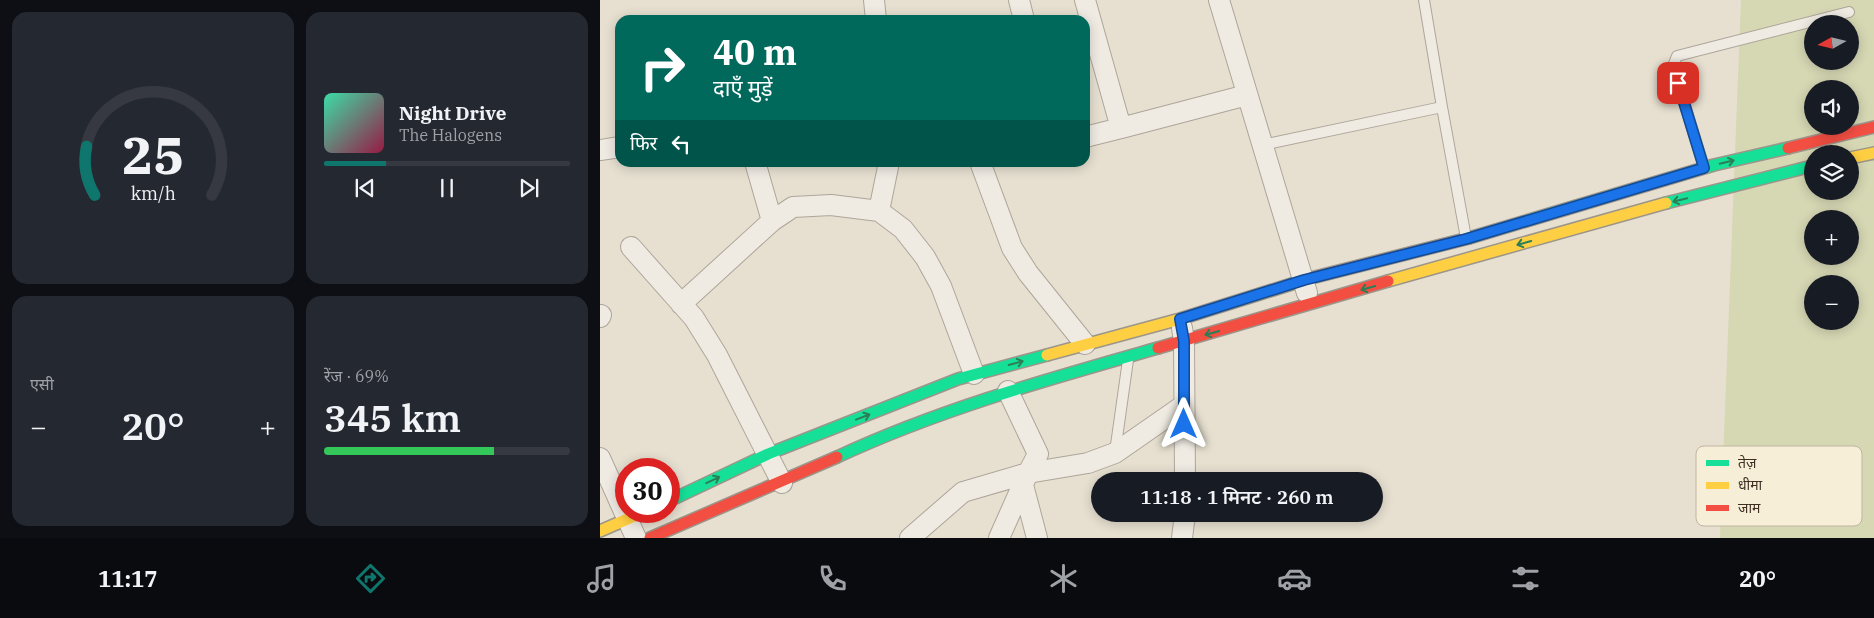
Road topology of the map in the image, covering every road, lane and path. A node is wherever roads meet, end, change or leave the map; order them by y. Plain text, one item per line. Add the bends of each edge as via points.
1 (874, 0) edge
2 (1019, 0) edge
3 (1085, 0) edge
4 (1219, 0) edge
5 (1424, 0) edge
6 (1848, 12) dead end
7 (876, 15) edge
8 (1023, 15) edge
9 (1089, 15) edge
10 (1090, 18) edge
11 (1247, 95) junction
12 (1442, 108) junction
13 (1874, 127) edge
14 (1121, 128) junction
15 (1090, 136) edge
16 (1262, 146) junction
17 (615, 148) edge
18 (600, 150) edge
19 (1874, 153) edge
20 (1859, 156) edge
21 (756, 167) edge
22 (888, 167) edge
23 (982, 167) edge
24 (1704, 168) junction
25 (1804, 168) edge
26 (879, 211) junction
27 (772, 221) junction
28 (1466, 239) junction
29 (631, 247) dead end
30 (1304, 280) junction
31 (681, 304) junction
32 (1309, 304) junction
33 (1180, 319) junction
34 (1184, 341) junction
35 (1085, 344) junction
36 (1128, 356) junction
37 (974, 374) junction
38 (1008, 391) junction
39 (1184, 405) junction
40 (1115, 453) junction
41 (768, 454) junction
42 (600, 458) edge
43 (1185, 472) edge
44 (1025, 479) junction
45 (615, 481) edge
46 (782, 483) junction
47 (680, 495) edge
48 (1184, 522) edge
49 (618, 523) edge
50 (637, 523) edge
51 (600, 531) edge
52 (636, 538) edge
53 (650, 538) edge
54 (910, 538) edge
55 (999, 538) edge
56 (1037, 538) edge
57 (1182, 538) edge

1 - 7 street
2 - 8 street
3 - 9 street
4 - 11 street
5 - 12 lane
6 - 24 lane via 1677,56 1673,66
10 - 14 street
11 - 14 street
11 - 16 street
12 - 16 lane
12 - 28 lane
24 -> 13 main road
14 - 15 street
16 - 30 street
17 - 18 street
19 - 20 main road
21 - 27 street
22 - 26 street
23 - 35 street via 1012,248
24 - 28 main road
25 -> 32 main road via 1611,217
26 - 27 street via 831,205 793,207
26 - 37 street via 903,229 941,286
27 - 31 street
28 - 30 main road
29 - 31 street
30 - 32 street
30 - 33 main road
31 - 41 street via 694,318 717,355
32 -> 34 main road
33 - 34 street
33 - 35 main road
34 - 36 main road
34 - 39 street
37 -> 35 main road
36 - 38 main road
36 - 40 lane
41 -> 37 main road
38 - 44 street via 1038,454
38 - 46 main road via 881,437
39 - 40 street
39 - 43 street
40 - 44 street
41 - 46 street
47 -> 41 main road
42 - 45 street
44 - 54 street via 963,492
44 - 55 street
44 - 56 street
46 - 53 main road
48 - 57 street
49 - 51 main road
50 - 52 street

